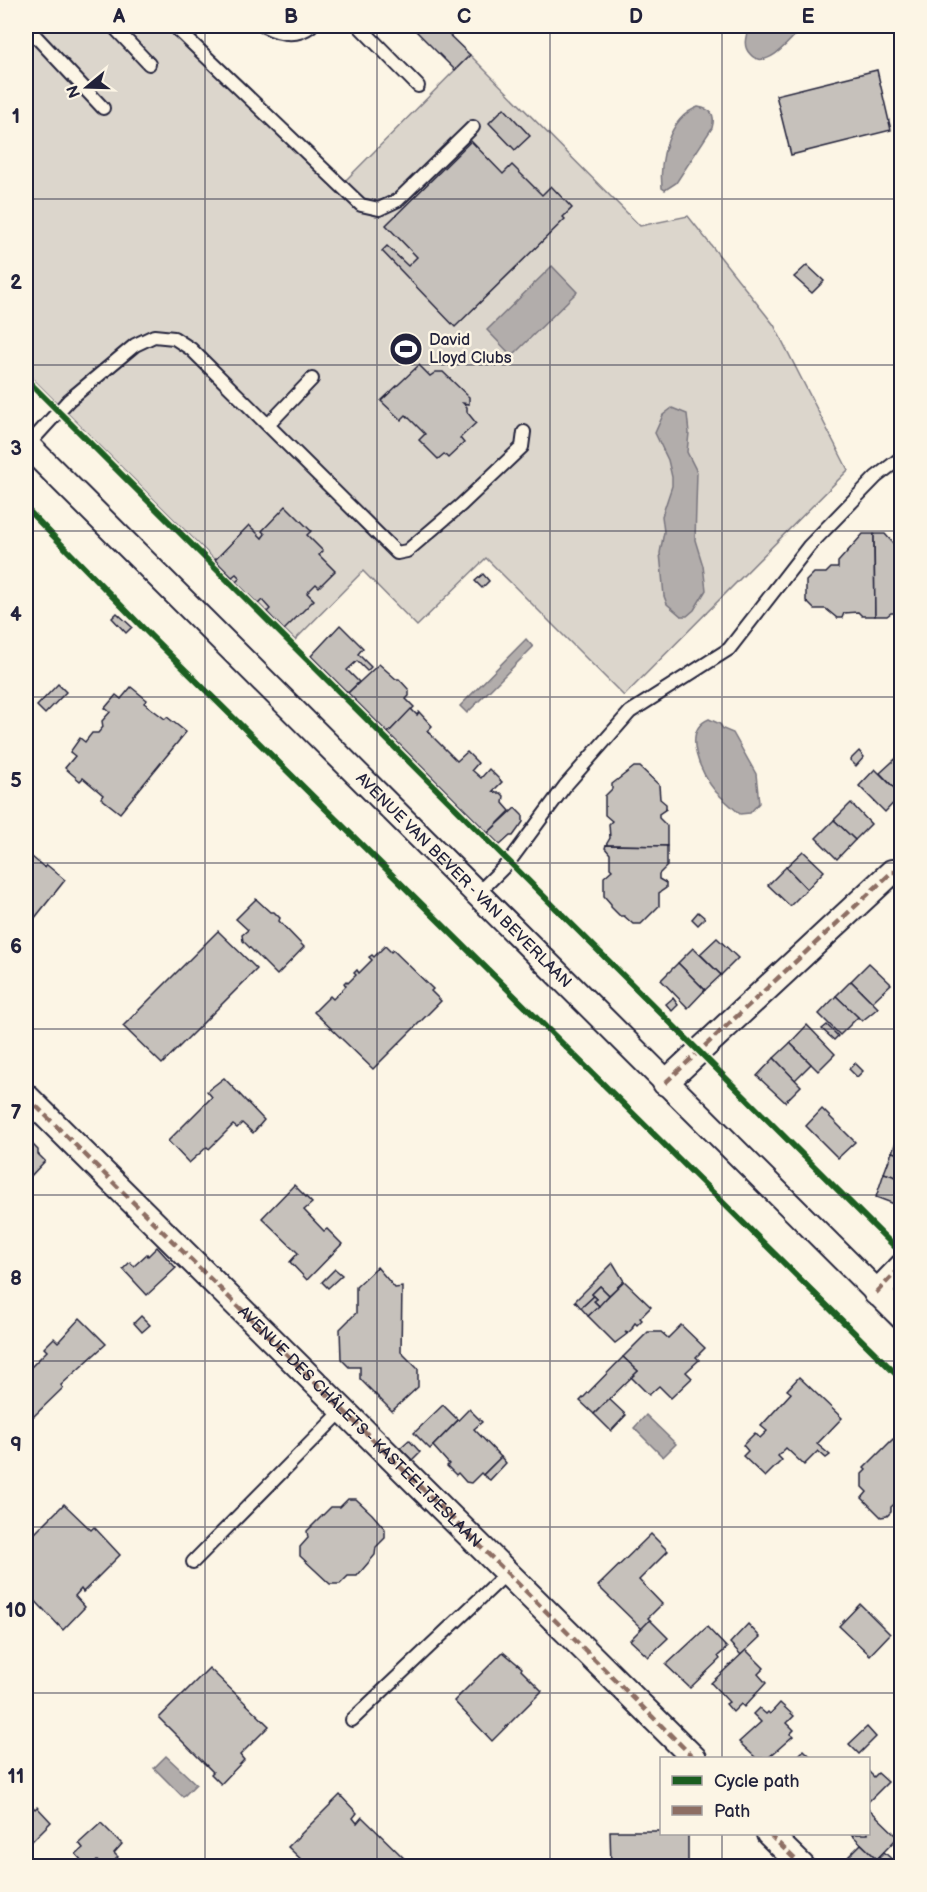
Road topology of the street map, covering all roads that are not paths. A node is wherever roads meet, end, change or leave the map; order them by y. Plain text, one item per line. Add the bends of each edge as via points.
1 (26, 26) edge
2 (113, 26) edge
3 (174, 26) edge
4 (264, 26) edge
5 (311, 26) edge
6 (359, 26) edge
7 (149, 64) dead end
8 (418, 86) dead end
9 (103, 108) dead end
10 (472, 127) dead end
11 (312, 379) dead end
12 (268, 425) junction
13 (524, 432) dead end
14 (26, 445) edge
15 (902, 457) edge
16 (902, 872) edge
17 (476, 895) junction
18 (664, 1083) junction
19 (26, 1096) edge
20 (902, 1266) edge
21 (876, 1293) junction
22 (902, 1317) edge
23 (342, 1411) junction
24 (193, 1562) dead end
25 (507, 1573) junction
26 (351, 1720) dead end
27 (693, 1757) edge
28 (771, 1835) edge
29 (802, 1866) edge

1 - 9 lane
2 - 7 lane
3 - 10 lane via 360,205 379,209 398,200
4 - 5 lane via 293,34
6 - 8 lane
11 - 12 lane
12 - 13 lane via 397,553 407,551 522,447
12 - 14 lane via 191,349 174,338 154,336 135,345 69,400
14 - 17 street, AVENUE VAN BEVER - VAN BEVERLAAN
15 - 17 lane via 876,477 809,546 729,649 630,712 565,786 509,862
16 - 18 street via 892,872
17 - 18 street, AVENUE VAN BEVER - VAN BEVERLAAN
18 - 21 street, AVENUE VAN BEVER - VAN BEVERLAAN
19 - 23 street, AVENUE DES CHÂLETS - KASTEELTJESLAAN
20 - 21 street
21 - 22 street, AVENUE VAN BEVER - VAN BEVERLAAN
23 - 24 lane
23 - 25 street, AVENUE DES CHÂLETS - KASTEELTJESLAAN
25 - 26 lane
25 - 27 street, AVENUE DES CHÂLETS - KASTEELTJESLAAN
28 - 29 street

